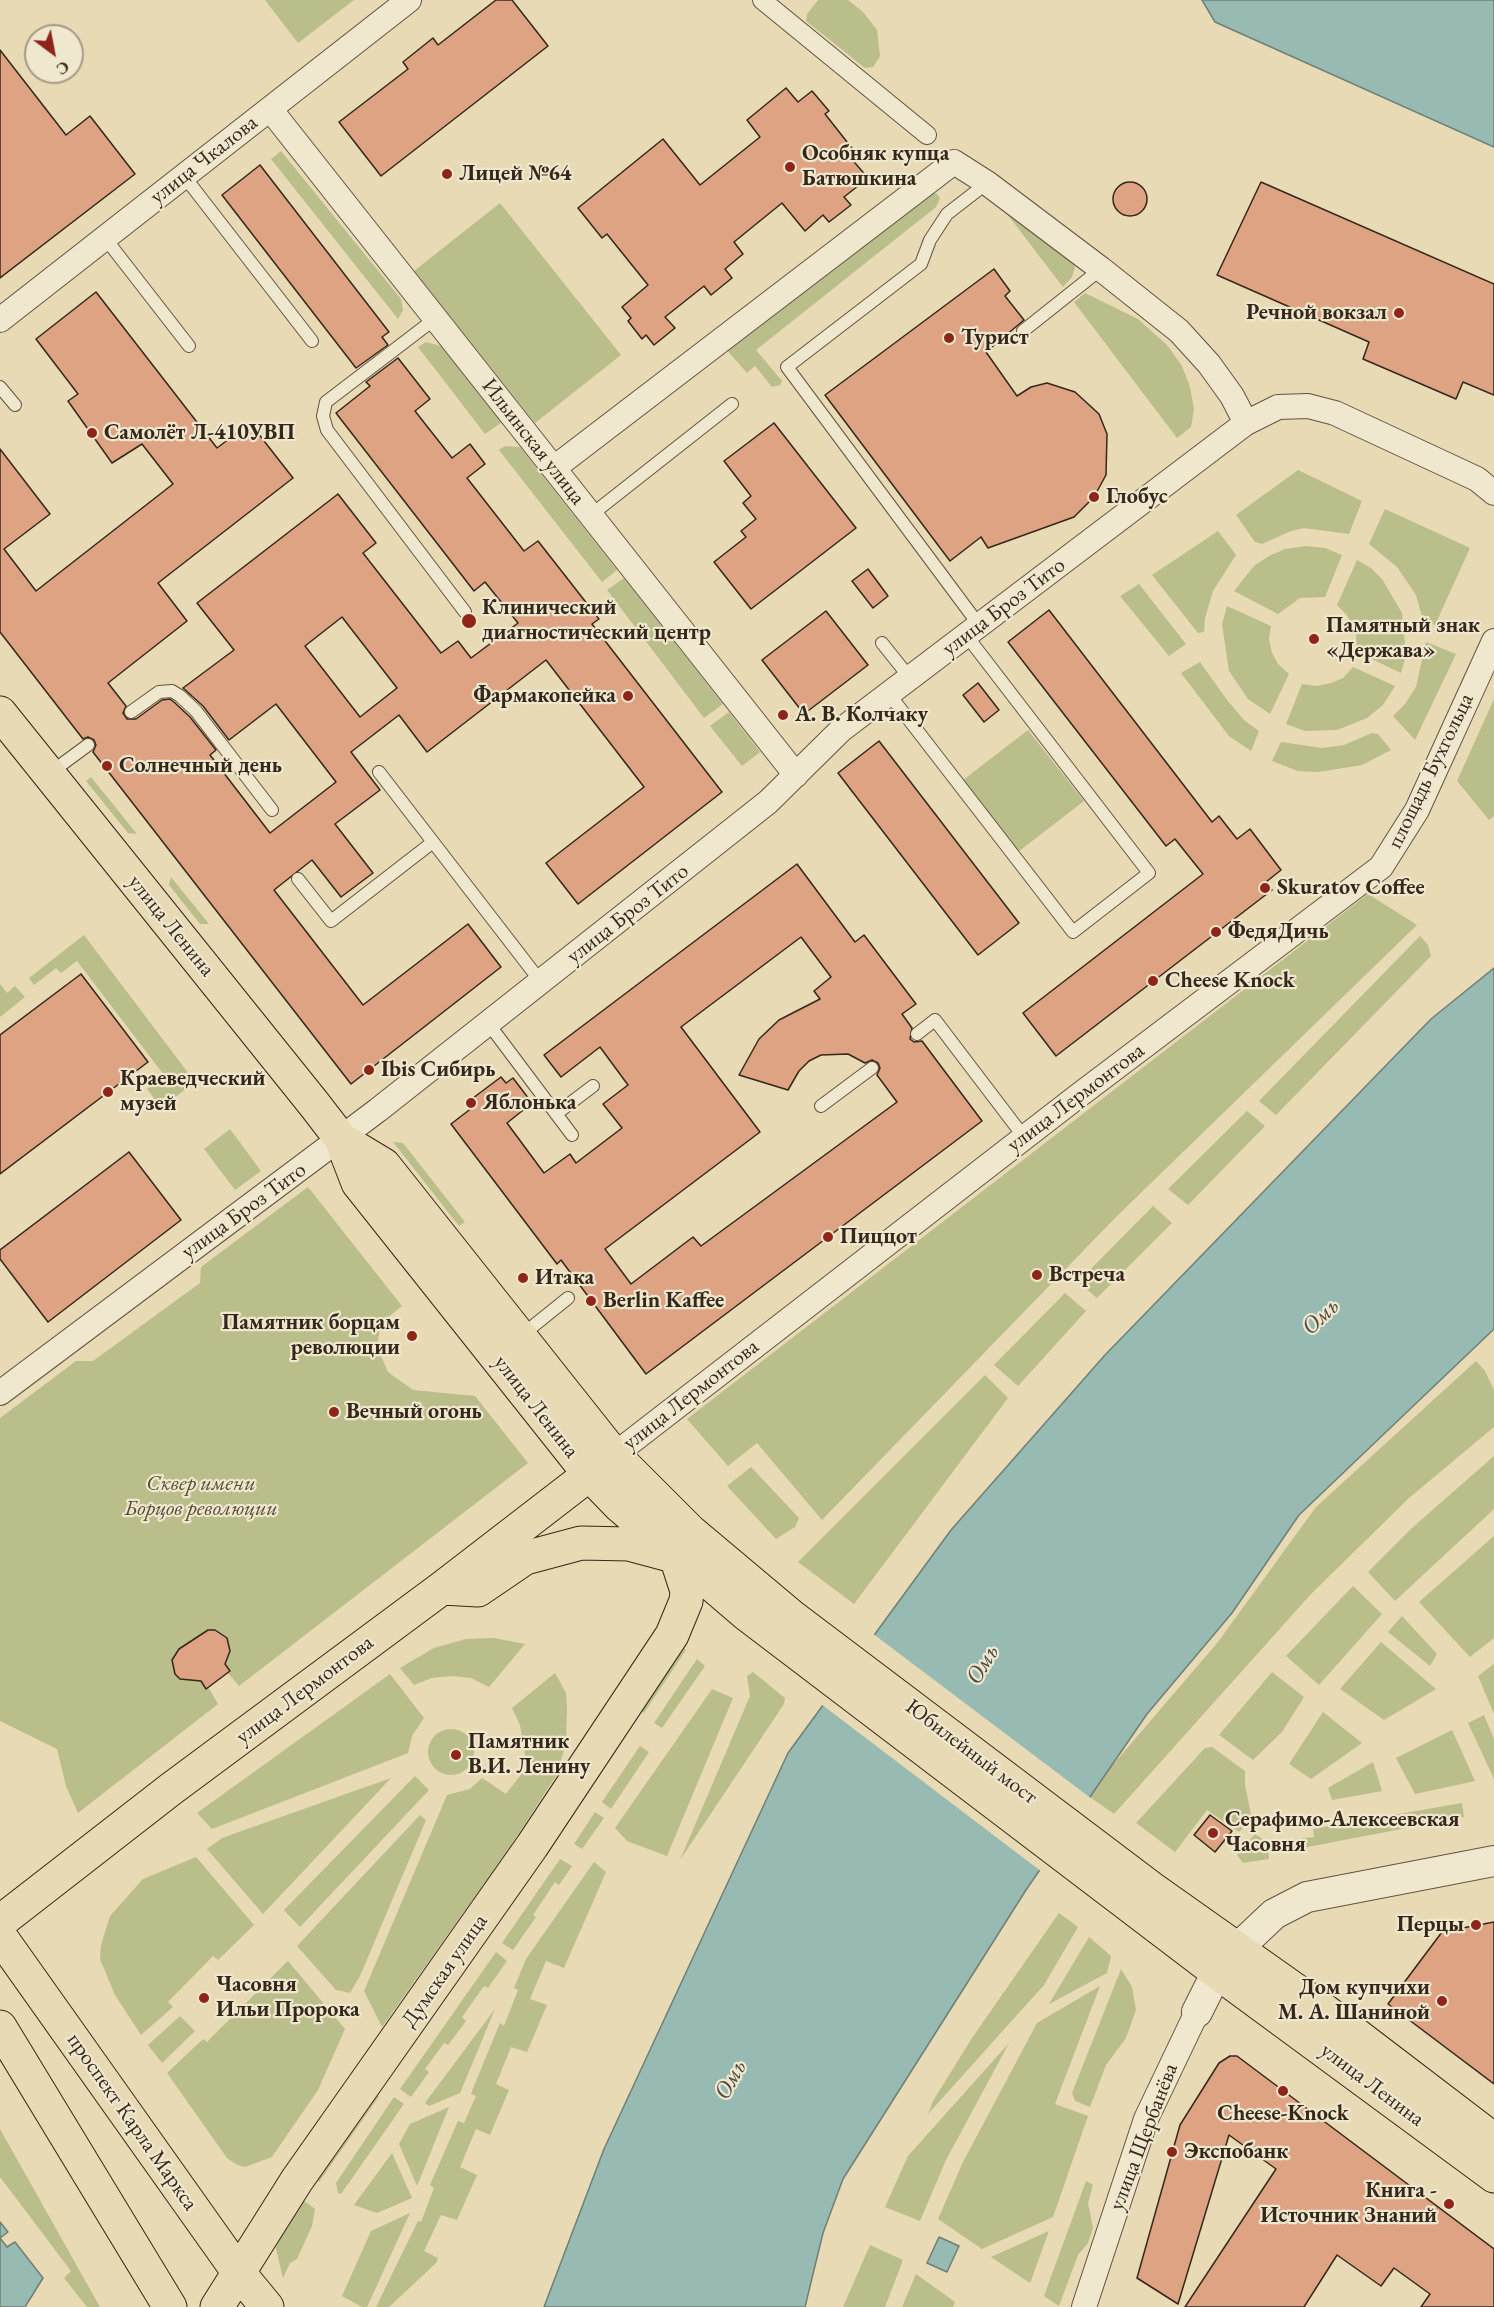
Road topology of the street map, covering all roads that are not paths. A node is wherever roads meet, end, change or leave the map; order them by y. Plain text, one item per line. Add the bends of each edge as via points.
1 (409, 0) edge
2 (762, 0) edge
3 (270, 109) junction
4 (927, 135) dead end
5 (184, 176) junction
6 (987, 183) junction
7 (105, 238) junction
8 (1101, 269) junction
9 (436, 318) junction
10 (0, 320) edge
11 (1023, 331) dead end
12 (312, 341) dead end
13 (189, 346) dead end
14 (0, 387) edge
15 (732, 404) dead end
16 (15, 405) dead end
17 (1246, 423) junction
18 (554, 468) junction
19 (1494, 493) edge
20 (591, 514) junction
21 (465, 612) dead end
22 (972, 630) junction
23 (1494, 641) edge
24 (882, 643) dead end
25 (910, 678) junction
26 (889, 694) junction
27 (131, 712) dead end
28 (0, 713) edge
29 (88, 745) dead end
30 (378, 772) dead end
31 (49, 774) junction
32 (796, 775) junction
33 (272, 810) dead end
34 (433, 842) junction
35 (1382, 867) joint
36 (298, 879) dead end
37 (542, 982) junction
38 (488, 1023) junction
39 (917, 1034) dead end
40 (872, 1068) dead end
41 (593, 1086) dead end
42 (821, 1106) dead end
43 (556, 1114) junction
44 (573, 1136) dead end
45 (1024, 1137) junction
46 (341, 1139) junction
47 (568, 1298) dead end
48 (520, 1336) junction
49 (0, 1393) edge
50 (602, 1465) junction
51 (676, 1557) junction
52 (442, 1588) junction
53 (745, 1613) junction
54 (783, 1626) junction
55 (672, 1635) junction
56 (1494, 1861) edge
57 (1143, 1898) junction
58 (0, 1922) edge
59 (0, 1936) edge
60 (1238, 1948) junction
61 (1217, 1972) junction
62 (1197, 2012) joint
63 (0, 2027) edge
64 (1494, 2140) edge
65 (1494, 2176) edge
66 (239, 2273) junction
67 (170, 2307) edge
68 (217, 2307) edge
69 (267, 2307) edge
70 (1084, 2307) edge

1 - 3 street, улица Чкалова
2 - 4 street
3 - 5 street, улица Чкалова
3 - 9 street, Ильинская улица
5 - 7 street, улица Чкалова
5 - 12 lane
6 - 8 street
6 - 18 street via 954,162
6 - 22 lane via 947,214 930,240 921,264 787,367
7 - 10 street, улица Чкалова
7 - 13 lane
8 - 11 lane
8 - 17 street via 1179,332 1209,364
9 - 18 street, Ильинская улица
9 - 21 lane via 326,402 322,417 327,430
14 - 16 lane
15 - 20 lane
17 - 19 street via 1278,407 1308,406 1335,413 1477,479
17 - 22 street, улица Броз Тито
18 - 20 street, Ильинская улица
20 - 32 street, Ильинская улица
22 - 25 street, улица Броз Тито
22 - 26 lane via 1149,873 1073,932
23 - 35 street, площадь Бухгольца via 1417,810
24 - 25 lane
25 - 26 street, улица Броз Тито
26 - 32 street, улица Броз Тито via 841,730
27 - 33 lane via 159,692 172,691 180,696 196,711
28 - 31 main road, улица Ленина
29 - 31 lane
30 - 34 lane
31 - 46 main road, улица Ленина
32 - 37 street, улица Броз Тито via 768,802
34 - 36 lane via 331,921
34 - 37 lane
35 - 45 street, улица Лермонтова
37 - 38 street, улица Броз Тито
38 - 43 lane
38 - 46 street, улица Броз Тито
39 - 45 lane via 935,1020
40 - 42 lane
41 - 43 lane
43 - 44 lane
45 - 50 street, улица Лермонтова
46 - 48 main road, улица Ленина via 384,1165
46 - 49 street, улица Броз Тито
46 - 50 main road, улица Ленина via 358,1183
47 - 48 lane
48 - 50 main road, улица Ленина
50 - 51 main road, улица Ленина
50 - 52 main road, улица Лермонтова
50 - 54 main road, улица Ленина via 691,1532
51 - 52 main road via 629,1544 581,1544 525,1558 478,1590
51 - 53 main road, улица Ленина
51 - 55 main road via 687,1591
52 - 58 main road, улица Лермонтова via 171,1789
53 - 54 main road, улица Ленина
53 - 55 main road via 710,1611
54 - 57 main road, Юбилейный мост
55 - 66 main road, Думская улица via 526,1856 297,2180
56 - 60 street, улица Щербанёва via 1306,1897 1274,1914
57 - 60 main road, улица Ленина
57 - 61 main road, улица Ленина
59 - 66 main road, проспект Карла Маркса
60 - 61 street, улица Щербанёва
60 - 64 main road, улица Ленина
61 - 62 street, улица Щербанёва
61 - 65 main road, улица Ленина
62 - 70 street, улица Щербанёва via 1146,2119
63 - 67 main road
66 - 68 main road, Думская улица
66 - 69 main road, проспект Карла Маркса

